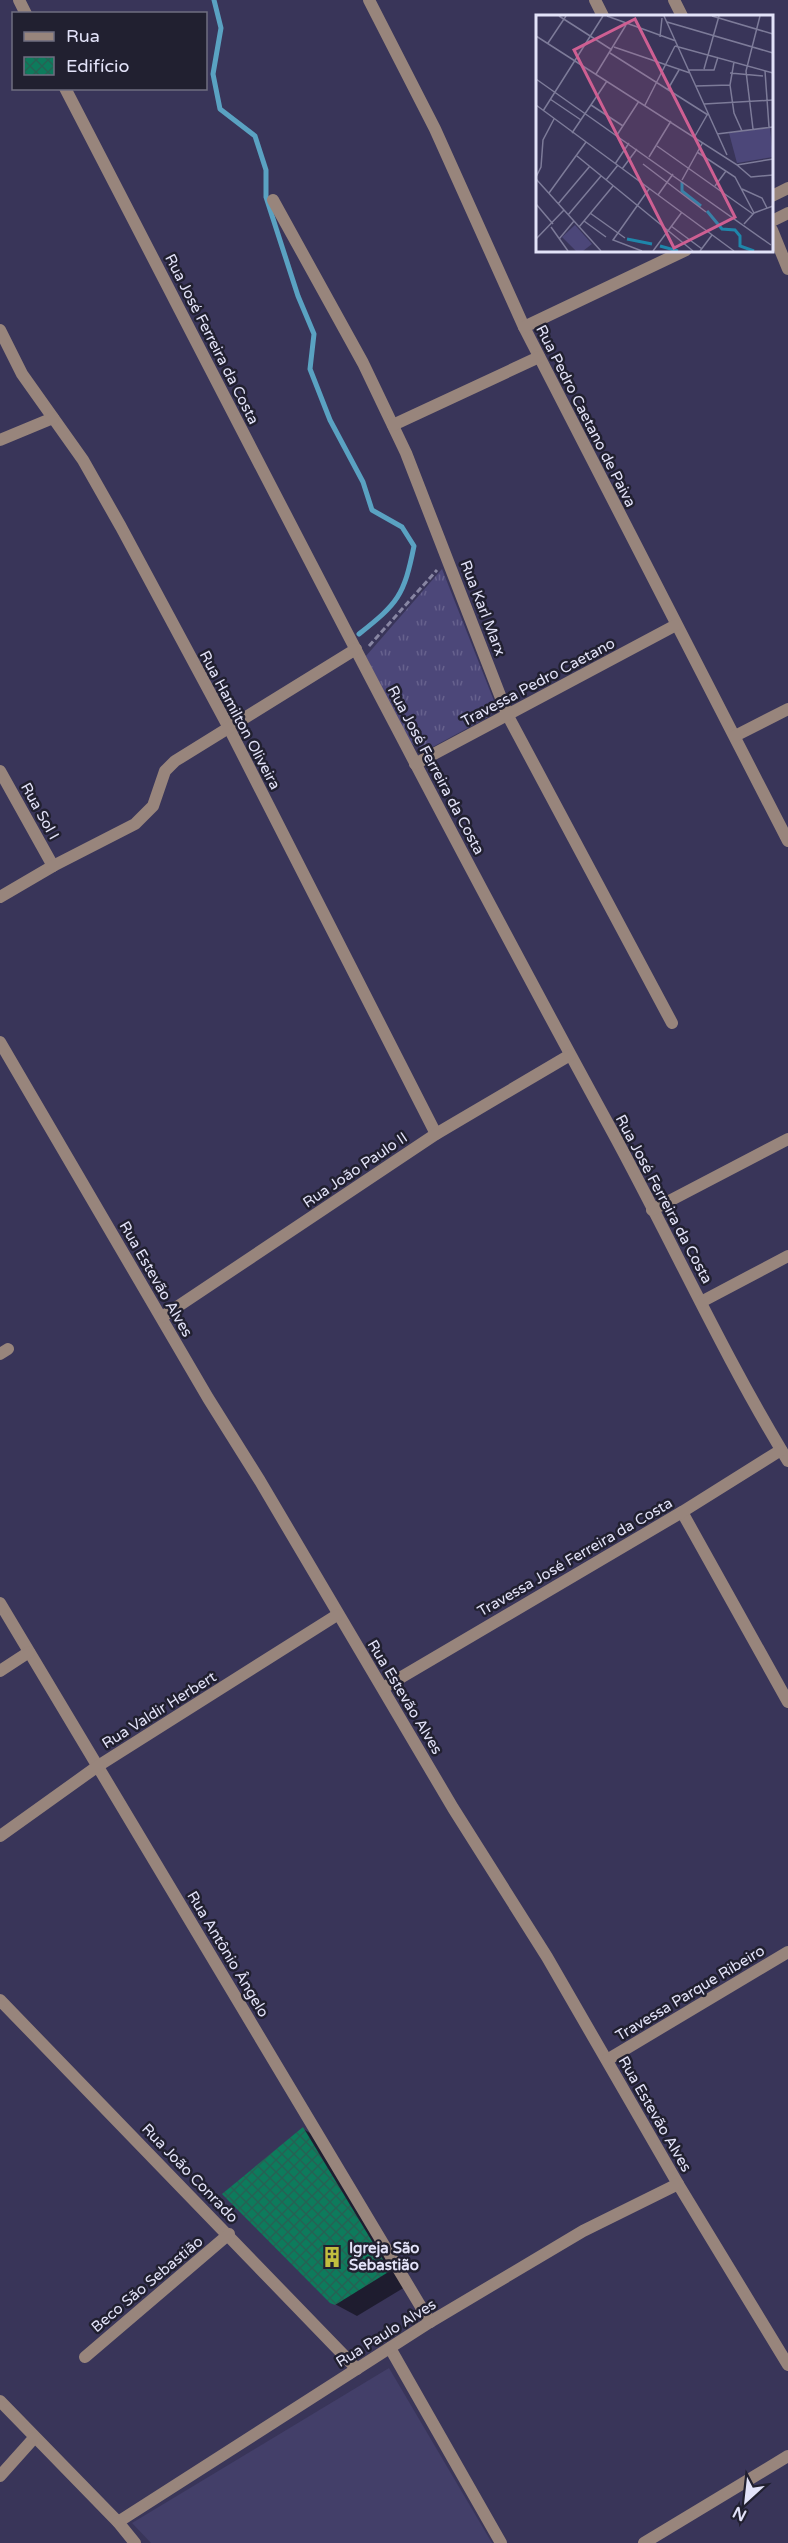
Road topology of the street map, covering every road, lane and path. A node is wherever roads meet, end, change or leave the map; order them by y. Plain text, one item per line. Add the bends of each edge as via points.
1 (369, 0) edge
2 (595, 0) edge
3 (674, 0) edge
4 (602, 15) edge
5 (682, 15) edge
6 (66, 90) edge
7 (788, 188) edge
8 (773, 195) edge
9 (273, 200) dead end
10 (788, 213) edge
11 (773, 220) edge
12 (773, 235) edge
13 (682, 252) edge
14 (788, 269) edge
15 (524, 327) junction
16 (0, 330) edge
17 (539, 357) junction
18 (53, 418) junction
19 (393, 425) junction
20 (0, 440) edge
21 (448, 557) junction
22 (676, 626) junction
23 (358, 652) junction
24 (788, 709) edge
25 (508, 716) junction
26 (229, 728) junction
27 (735, 736) junction
28 (415, 764) junction
29 (0, 771) edge
30 (788, 841) edge
31 (53, 866) junction
32 (0, 897) edge
33 (672, 1023) dead end
34 (0, 1042) edge
35 (570, 1055) junction
36 (436, 1134) junction
37 (788, 1138) edge
38 (652, 1210) junction
39 (788, 1256) edge
40 (701, 1302) junction
41 (162, 1317) junction
42 (785, 1456) edge
43 (682, 1512) junction
44 (0, 1603) edge
45 (338, 1616) junction
46 (29, 1652) junction
47 (0, 1671) edge
48 (383, 1688) junction
49 (788, 1702) edge
50 (98, 1766) junction
51 (0, 1836) edge
52 (788, 1952) edge
53 (1, 2004) edge
54 (607, 2060) junction
55 (678, 2184) junction
56 (229, 2234) junction
57 (430, 2322) junction
58 (390, 2348) junction
59 (85, 2357) dead end
60 (788, 2365) edge
61 (357, 2369) junction
62 (0, 2401) edge
63 (34, 2438) junction
64 (788, 2456) edge
65 (0, 2476) edge
66 (118, 2522) junction
67 (135, 2543) edge
68 (501, 2543) edge
69 (644, 2543) edge

1 - 15 street, Rua Pedro Caetano de Paiva via 435,129
2 - 4 street
3 - 5 street
6 - 23 street, Rua José Ferreira da Costa
7 - 8 street
9 - 19 street, Rua Karl Marx
10 - 11 street
12 - 14 street
13 - 15 street
15 - 17 street, Rua Pedro Caetano de Paiva
16 - 18 street, Rua Hamilton Oliveira via 22,374
17 - 19 street
17 - 22 street, Rua Pedro Caetano de Paiva
18 - 20 street
18 - 26 street, Rua Hamilton Oliveira via 83,460
19 - 21 street, Rua Karl Marx
21 - 23 path
21 - 25 street, Rua Karl Marx
22 - 25 street, Travessa Pedro Caetano
22 - 27 street, Rua Pedro Caetano de Paiva
23 - 26 street
23 - 28 street, Rua José Ferreira da Costa
24 - 27 street
25 - 28 street, Travessa Pedro Caetano
25 - 33 street, Rua Karl Marx
26 - 31 street via 170,766 153,806 135,824
26 - 36 street, Rua Hamilton Oliveira
27 - 30 street, Rua Pedro Caetano de Paiva
28 - 35 street, Rua José Ferreira da Costa
29 - 31 street, Rua Sol I
31 - 32 street
34 - 41 street, Rua Estevão Alves
35 - 36 street, Rua João Paulo II
35 - 38 street, Rua José Ferreira da Costa
36 - 41 street, Rua João Paulo II
37 - 38 street
38 - 40 street, Rua José Ferreira da Costa
39 - 40 street
40 - 42 street, Rua José Ferreira da Costa
41 - 45 street, Rua Estevão Alves
42 - 43 street, Travessa José Ferreira da Costa
43 - 48 street, Travessa José Ferreira da Costa
43 - 49 street
44 - 46 street, Rua Antônio Ângelo
45 - 48 street, Rua Estevão Alves
45 - 50 street, Rua Valdir Herbert
46 - 47 street
46 - 50 street, Rua Antônio Ângelo
48 - 54 street, Rua Estevão Alves
50 - 51 street, Rua Valdir Herbert
50 - 57 street, Rua Antônio Ângelo
52 - 54 street, Travessa Parque Ribeiro
53 - 56 street, Rua João Conrado
54 - 55 street, Rua Estevão Alves
55 - 57 street, Rua Paulo Alves via 583,2231
55 - 60 street, Rua Estevão Alves
56 - 59 street, Beco São Sebastião
56 - 61 street, Rua João Conrado
57 - 58 street, Rua Paulo Alves
58 - 61 street, Rua Paulo Alves
58 - 68 street
61 - 66 street, Rua Paulo Alves
62 - 63 street
63 - 65 street
63 - 66 street
64 - 69 street
66 - 67 street

